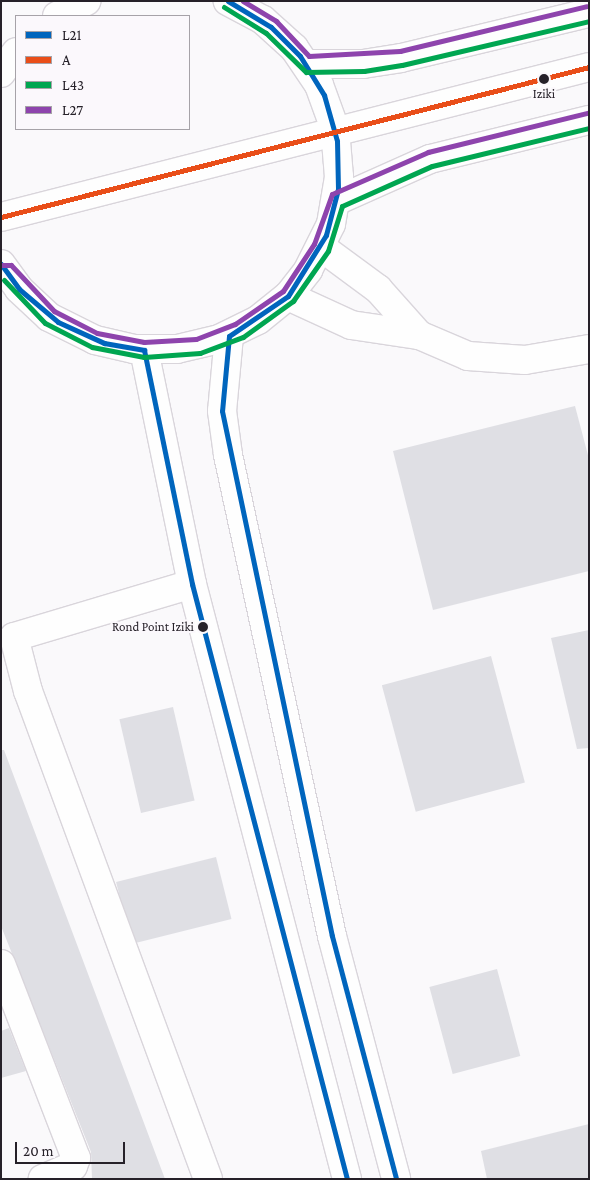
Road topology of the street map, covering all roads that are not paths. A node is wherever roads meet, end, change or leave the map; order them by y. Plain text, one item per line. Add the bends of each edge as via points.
1 (228, 1) edge
2 (589, 13) edge
3 (15, 53) edge
4 (306, 64) junction
5 (589, 67) edge
6 (1, 73) edge
7 (589, 120) edge
8 (335, 130) junction
9 (336, 200) junction
10 (1, 217) edge
11 (321, 247) junction
12 (3, 269) edge
13 (288, 296) junction
14 (419, 335) junction
15 (228, 336) junction
16 (589, 349) edge
17 (144, 350) junction
18 (192, 584) junction
19 (8, 639) edge
20 (1, 964) edge
21 (43, 1179) edge
22 (208, 1179) edge
23 (347, 1179) edge
24 (396, 1179) edge

1 - 4 street via 271,26
2 - 4 street via 401,58 364,64
3 - 6 street
4 - 8 street
5 - 8 street
7 - 9 street via 430,159
8 - 9 street via 339,165
8 - 10 street
9 - 11 street
11 - 13 street
11 - 14 street via 378,289
12 - 17 street via 34,304 67,327 104,343
13 - 14 street via 351,325
13 - 15 street
14 - 16 street via 468,356 495,360 556,357
15 - 17 street via 187,348
15 - 24 street via 222,411 228,455 332,936
17 - 18 street
18 - 19 street
18 - 23 street
19 - 22 street
20 - 21 street via 76,1158 73,1166

